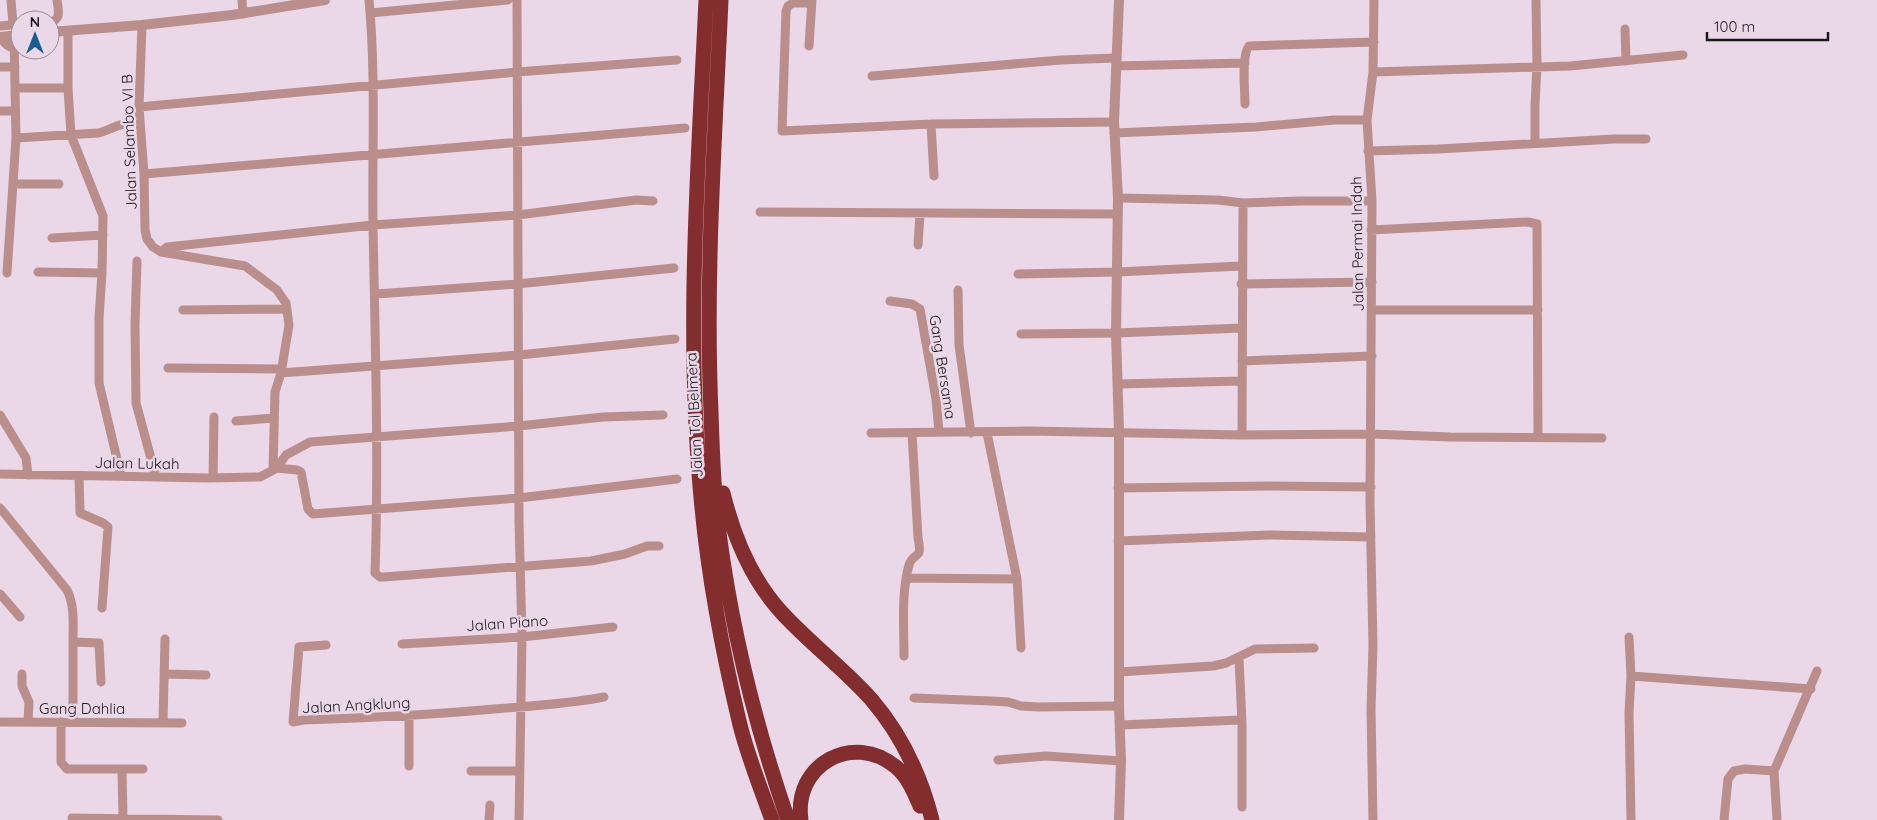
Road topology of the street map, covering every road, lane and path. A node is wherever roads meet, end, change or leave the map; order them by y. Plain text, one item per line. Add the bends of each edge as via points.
1 (242, 0) edge
2 (325, 0) edge
3 (369, 0) edge
4 (508, 0) edge
5 (517, 0) edge
6 (706, 0) edge
7 (721, 0) edge
8 (1119, 0) edge
9 (1374, 0) edge
10 (1536, 0) edge
11 (812, 2) edge
12 (370, 13) junction
13 (243, 14) junction
14 (142, 25) junction
15 (1625, 29) dead end
16 (60, 31) edge
17 (68, 31) junction
18 (1, 37) edge
19 (1374, 42) junction
20 (809, 46) dead end
21 (10, 47) edge
22 (1683, 55) dead end
23 (15, 60) edge
24 (677, 60) dead end
25 (1626, 61) junction
26 (1116, 62) junction
27 (1245, 63) junction
28 (1537, 66) junction
29 (0, 67) edge
30 (15, 67) junction
31 (517, 72) junction
32 (1373, 72) junction
33 (872, 76) dead end
34 (373, 85) junction
35 (15, 88) junction
36 (68, 88) junction
37 (1245, 104) dead end
38 (139, 108) junction
39 (0, 111) edge
40 (15, 111) junction
41 (1367, 120) junction
42 (124, 124) dead end
43 (931, 124) junction
44 (685, 128) dead end
45 (1114, 128) junction
46 (71, 135) junction
47 (16, 138) junction
48 (1646, 139) dead end
49 (518, 143) junction
50 (1535, 143) junction
51 (1368, 151) junction
52 (373, 154) junction
53 (144, 174) junction
54 (934, 176) dead end
55 (14, 184) junction
56 (59, 184) dead end
57 (1118, 198) junction
58 (653, 201) dead end
59 (1372, 201) junction
60 (1243, 203) junction
61 (760, 212) dead end
62 (920, 214) junction
63 (1118, 214) junction
64 (518, 215) junction
65 (373, 225) junction
66 (1371, 230) junction
67 (103, 235) junction
68 (52, 238) dead end
69 (918, 244) dead end
70 (161, 252) junction
71 (137, 261) dead end
72 (1241, 266) junction
73 (674, 268) dead end
74 (7, 272) dead end
75 (38, 272) dead end
76 (102, 272) junction
77 (1117, 272) junction
78 (1018, 274) dead end
79 (1372, 282) junction
80 (517, 284) junction
81 (1241, 284) junction
82 (958, 290) dead end
83 (376, 294) junction
84 (890, 301) dead end
85 (287, 309) junction
86 (183, 310) dead end
87 (1372, 310) junction
88 (1538, 310) junction
89 (1242, 328) junction
90 (1116, 333) junction
91 (1020, 334) dead end
92 (675, 339) dead end
93 (519, 355) junction
94 (1372, 356) junction
95 (1242, 361) junction
96 (375, 367) junction
97 (168, 368) dead end
98 (281, 371) junction
99 (1241, 381) junction
100 (1118, 384) junction
101 (0, 415) edge
102 (663, 415) dead end
103 (214, 417) dead end
104 (274, 418) junction
105 (236, 421) dead end
106 (519, 426) junction
107 (712, 430) junction
108 (939, 432) junction
109 (1119, 432) junction
110 (871, 433) dead end
111 (912, 433) junction
112 (971, 433) junction
113 (987, 433) junction
114 (1372, 434) junction
115 (1242, 435) junction
116 (376, 437) junction
117 (1538, 437) junction
118 (1602, 438) dead end
119 (275, 469) junction
120 (0, 474) edge
121 (28, 475) junction
122 (79, 476) junction
123 (121, 476) junction
124 (156, 477) junction
125 (213, 478) junction
126 (677, 479) dead end
127 (1371, 487) junction
128 (1118, 488) junction
129 (519, 498) junction
130 (0, 508) edge
131 (377, 510) junction
132 (1371, 537) junction
133 (1118, 541) junction
134 (659, 546) dead end
135 (520, 567) junction
136 (906, 578) junction
137 (1017, 578) junction
138 (0, 594) edge
139 (102, 608) dead end
140 (20, 617) dead end
141 (613, 627) dead end
142 (522, 637) junction
143 (1629, 637) dead end
144 (165, 639) dead end
145 (73, 642) junction
146 (402, 644) dead end
147 (326, 645) dead end
148 (1022, 648) dead end
149 (1314, 648) dead end
150 (904, 656) dead end
151 (1239, 658) junction
152 (1817, 670) dead end
153 (1119, 672) junction
154 (22, 674) dead end
155 (164, 674) junction
156 (206, 674) dead end
157 (1631, 676) junction
158 (101, 682) dead end
159 (1810, 689) junction
160 (604, 697) dead end
161 (914, 698) dead end
162 (1119, 706) junction
163 (521, 707) junction
164 (408, 716) junction
165 (1241, 720) junction
166 (0, 722) edge
167 (28, 722) junction
168 (60, 722) junction
169 (73, 722) junction
170 (163, 722) junction
171 (182, 723) dead end
172 (1120, 725) junction
173 (750, 756) junction
174 (998, 760) dead end
175 (1121, 761) junction
176 (409, 766) dead end
177 (143, 769) dead end
178 (122, 770) junction
179 (471, 771) dead end
180 (520, 771) junction
181 (1774, 771) junction
182 (490, 806) dead end
183 (1242, 807) dead end
184 (72, 818) dead end
185 (123, 818) junction
186 (218, 820) edge
187 (489, 820) edge
188 (519, 820) edge
189 (765, 820) edge
190 (772, 820) edge
191 (788, 820) edge
192 (801, 820) edge
193 (923, 820) edge
194 (932, 820) edge
195 (1119, 820) edge
196 (1373, 820) edge
197 (1631, 820) edge
198 (1724, 820) edge
199 (1777, 820) edge

1 - 13 street
2 - 13 street
3 - 12 street
4 - 12 street
5 - 31 street
6 - 173 highway, Jalan Tol Belmera via 694,252 696,430 702,508 727,668 740,728
7 - 107 highway, Jalan Tol Belmera via 710,261
8 - 26 street
9 - 19 street, Jalan Permai Indah
10 - 28 street
11 - 20 street
11 - 43 street via 793,3 786,11 782,131
12 - 34 street
13 - 14 street
14 - 17 street
14 - 38 street, Jalan Selambo VI B
15 - 25 street
16 - 17 street
17 - 36 street
18 - 21 street
19 - 27 street via 1255,45 1245,51
19 - 32 street, Jalan Permai Indah
22 - 25 street
23 - 30 street
24 - 31 street
25 - 28 street
26 - 27 street
26 - 33 street via 1061,60
26 - 45 street
27 - 37 street
28 - 32 street
28 - 50 street
29 - 30 street
30 - 35 street
31 - 34 street
31 - 49 street
32 - 41 street, Jalan Permai Indah
34 - 38 street
34 - 52 street
35 - 36 street
35 - 40 street
36 - 46 street
38 - 53 street, Jalan Selambo VI B
39 - 40 street
40 - 47 street
41 - 45 street via 1256,127
41 - 51 street, Jalan Permai Indah
42 - 46 street via 107,131
43 - 45 street
43 - 54 street
44 - 49 street
45 - 57 street
46 - 47 street
46 - 67 street via 103,216
47 - 55 street
48 - 50 street
49 - 52 street
49 - 64 street
50 - 51 street
51 - 59 street, Jalan Permai Indah
52 - 53 street
52 - 65 street
53 - 70 street, Jalan Selambo VI B via 145,230 152,246
55 - 56 street
55 - 74 street
57 - 60 street
57 - 63 street
58 - 64 street via 636,200
59 - 60 street
59 - 66 street, Jalan Permai Indah
60 - 72 street
61 - 62 street
62 - 63 street
62 - 69 street
63 - 77 street
64 - 65 street
64 - 80 street
65 - 70 street via 167,247
65 - 83 street
66 - 79 street, Jalan Permai Indah
66 - 88 street via 1534,222 1538,228
67 - 68 street
67 - 76 street
70 - 85 street via 245,266 277,290
71 - 124 street via 136,403
72 - 77 street
72 - 81 street
73 - 80 street
75 - 76 street
76 - 123 street via 99,384
77 - 78 street
77 - 90 street
79 - 81 street
79 - 87 street, Jalan Permai Indah
80 - 83 street
80 - 93 street
81 - 89 street
82 - 112 street via 959,345
83 - 96 street
84 - 108 street, Gang Bersama via 912,304 920,309
85 - 86 street
85 - 98 street via 289,325
87 - 88 street
87 - 94 street, Jalan Permai Indah
88 - 117 street
89 - 90 street
89 - 95 street
90 - 91 street
90 - 100 street
92 - 93 street
93 - 96 street
93 - 106 street
94 - 95 street
94 - 114 street, Jalan Permai Indah
95 - 99 street
96 - 98 street
96 - 116 street
97 - 98 street
98 - 104 street
99 - 100 street
99 - 115 street
100 - 109 street
101 - 121 street via 26,458
102 - 106 street
103 - 125 street
104 - 105 street
104 - 119 street
106 - 116 street
106 - 129 street
107 - 191 highway, Jalan Tol Belmera via 716,507 727,587 759,731
107 - 194 highway via 730,523 749,567 783,614 871,699 885,717 908,753
108 - 111 street
108 - 112 street
109 - 113 street
109 - 115 street
109 - 128 street
110 - 111 street
111 - 136 street via 920,550 910,562
112 - 113 street
113 - 137 street
114 - 115 street
114 - 117 street via 1450,438
114 - 127 street, Jalan Permai Indah
116 - 119 street via 310,442 286,455
116 - 131 street
117 - 118 street
119 - 125 street, Jalan Lukah via 260,477
119 - 131 street via 301,472 310,513
120 - 121 street, Jalan Lukah
121 - 122 street, Jalan Lukah
122 - 123 street, Jalan Lukah
122 - 139 street via 80,513 108,527
123 - 124 street, Jalan Lukah
124 - 125 street, Jalan Lukah
126 - 129 street
127 - 128 street
127 - 132 street, Jalan Permai Indah
128 - 133 street
129 - 131 street
129 - 135 street
130 - 145 street via 72,599
131 - 135 street via 375,573 380,577
132 - 133 street via 1269,535
132 - 196 street, Jalan Permai Indah
133 - 153 street
134 - 135 street via 646,546 604,559
135 - 142 street
136 - 137 street
136 - 150 street
137 - 148 street
138 - 140 street
141 - 142 street, Jalan Piano
142 - 146 street, Jalan Piano
142 - 163 street
143 - 157 street
144 - 155 street
145 - 158 street via 99,643
145 - 169 street
147 - 164 street, Jalan Angklung via 298,649 294,722
149 - 151 street via 1255,649
151 - 153 street via 1213,666
151 - 165 street
152 - 159 street
153 - 162 street
154 - 167 street via 22,686 29,702
155 - 156 street
155 - 170 street
157 - 159 street
157 - 197 street
159 - 181 street
160 - 163 street, Jalan Angklung
161 - 162 street via 1008,702 1038,707
162 - 172 street
163 - 164 street, Jalan Angklung
163 - 180 street
164 - 176 street
165 - 172 street
165 - 183 street
166 - 167 street, Gang Dahlia
167 - 168 street, Gang Dahlia
168 - 169 street, Gang Dahlia
168 - 178 street via 63,766 67,769
169 - 170 street, Gang Dahlia
170 - 171 street, Gang Dahlia
172 - 175 street
173 - 189 highway
173 - 190 highway, Jalan Tol Belmera
174 - 175 street via 1046,756
175 - 195 street
177 - 178 street
178 - 185 street
179 - 180 street
180 - 188 street
181 - 198 street via 1734,771 1728,779
181 - 199 street
182 - 187 street
184 - 185 street
185 - 186 street
192 - 193 highway via 802,795 808,778 818,767 841,754 858,752 876,756 896,767 914,791

